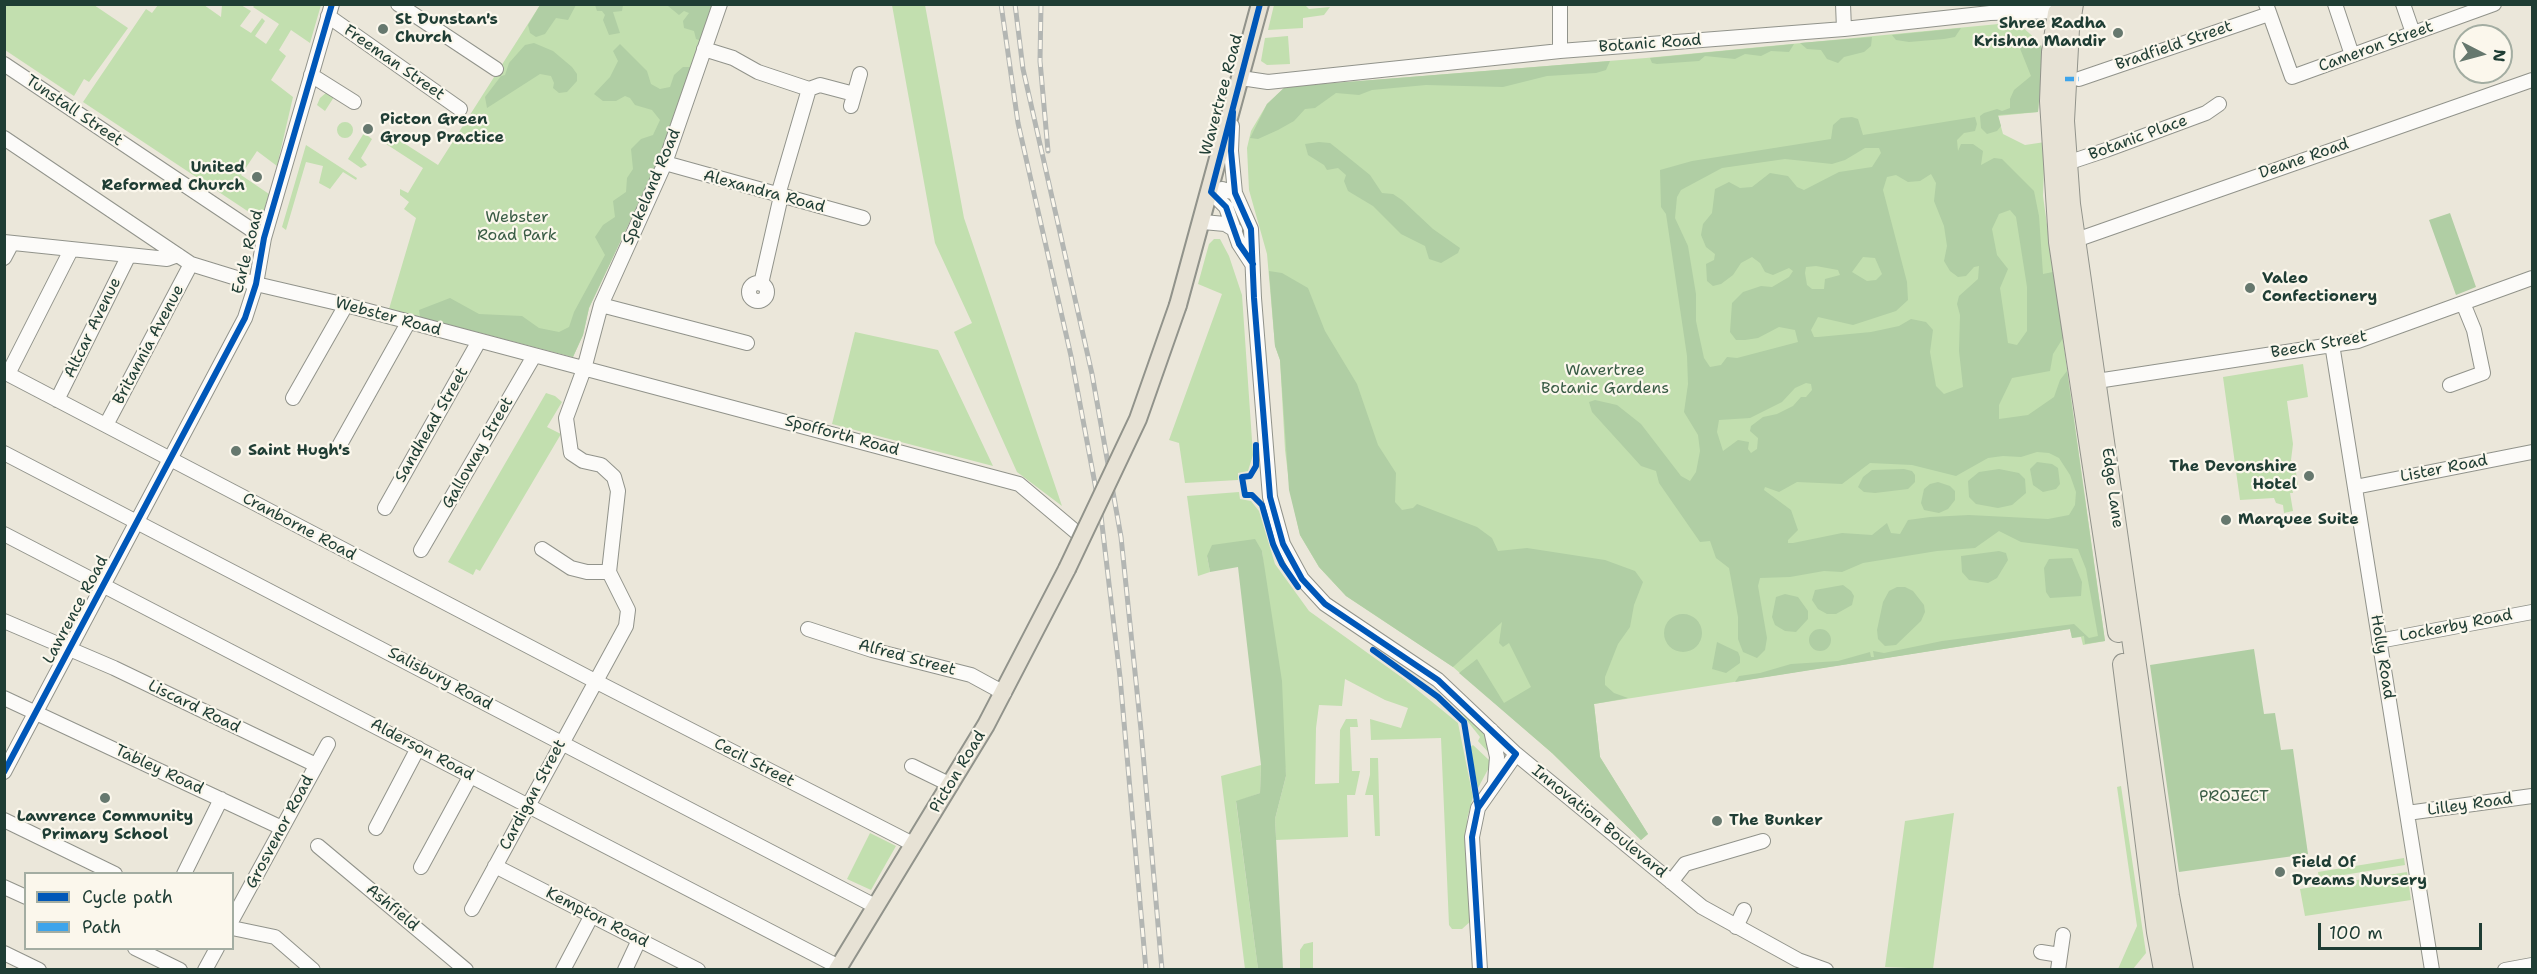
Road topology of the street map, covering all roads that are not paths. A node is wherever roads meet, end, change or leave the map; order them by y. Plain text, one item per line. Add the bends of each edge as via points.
1 (398, 4) edge
2 (720, 4) edge
3 (1260, 4) edge
4 (1560, 4) edge
5 (1843, 4) edge
6 (2335, 4) edge
7 (2403, 4) edge
8 (2494, 4) edge
9 (2064, 7) edge
10 (2473, 8) edge
11 (2268, 9) edge
12 (330, 10) edge
13 (1844, 29) junction
14 (2413, 33) junction
15 (704, 49) junction
16 (1560, 51) junction
17 (2352, 55) junction
18 (4, 64) edge
19 (496, 69) dead end
20 (860, 74) dead end
21 (311, 75) junction
22 (1241, 78) junction
23 (2079, 79) dead end
24 (2532, 80) edge
25 (809, 89) junction
26 (354, 102) dead end
27 (2219, 104) dead end
28 (460, 109) dead end
29 (1233, 112) junction
30 (5, 139) edge
31 (665, 163) junction
32 (2060, 164) junction
33 (1211, 192) junction
34 (1235, 193) junction
35 (779, 196) junction
36 (863, 218) dead end
37 (1203, 222) junction
38 (1235, 230) junction
39 (264, 238) junction
40 (2076, 240) junction
41 (8, 242) edge
42 (71, 250) junction
43 (129, 255) junction
44 (178, 255) junction
45 (4, 258) edge
46 (191, 264) junction
47 (1254, 266) junction
48 (2532, 278) edge
49 (256, 284) junction
50 (760, 284) dead end
51 (2463, 303) junction
52 (346, 305) junction
53 (601, 305) junction
54 (408, 323) junction
55 (479, 341) junction
56 (747, 343) dead end
57 (2332, 344) junction
58 (534, 356) junction
59 (584, 369) junction
60 (6, 373) edge
61 (2097, 381) junction
62 (2450, 385) dead end
63 (293, 398) dead end
64 (57, 400) junction
65 (106, 425) junction
66 (338, 448) dead end
67 (2532, 452) edge
68 (4, 453) edge
69 (171, 460) junction
70 (2355, 487) junction
71 (385, 508) dead end
72 (138, 522) junction
73 (4, 534) edge
74 (1082, 537) junction
75 (542, 549) dead end
76 (421, 550) dead end
77 (1067, 569) joint
78 (609, 572) junction
79 (105, 585) junction
80 (2532, 612) edge
81 (4, 621) edge
82 (808, 629) dead end
83 (2379, 641) junction
84 (71, 649) junction
85 (595, 681) junction
86 (1004, 693) junction
87 (4, 698) edge
88 (36, 713) junction
89 (1490, 729) junction
90 (562, 743) junction
91 (327, 744) dead end
92 (418, 748) junction
93 (1516, 754) junction
94 (316, 765) junction
95 (912, 766) dead end
96 (4, 772) edge
97 (471, 775) junction
98 (1495, 784) junction
99 (951, 785) junction
100 (2532, 796) edge
101 (221, 799) junction
102 (528, 805) junction
103 (2407, 813) junction
104 (4, 820) edge
105 (282, 828) junction
106 (376, 828) dead end
107 (1763, 841) dead end
108 (913, 844) junction
109 (318, 846) dead end
110 (495, 866) junction
111 (422, 867) dead end
112 (113, 872) edge
113 (184, 872) edge
114 (1671, 882) junction
115 (4, 887) edge
116 (24, 896) edge
117 (875, 906) junction
118 (472, 909) dead end
119 (1744, 910) dead end
120 (592, 915) junction
121 (234, 916) edge
122 (1736, 927) junction
123 (234, 928) edge
124 (2062, 935) dead end
125 (639, 940) junction
126 (139, 950) edge
127 (216, 950) edge
128 (2041, 952) dead end
129 (4, 953) edge
130 (2060, 955) junction
131 (1796, 965) edge
132 (2532, 965) edge
133 (838, 968) edge
134 (39, 969) edge
135 (180, 969) edge
136 (205, 969) edge
137 (313, 969) edge
138 (466, 969) edge
139 (563, 969) edge
140 (625, 969) edge
141 (694, 969) edge
142 (1480, 969) edge
143 (1826, 969) edge
144 (2058, 969) edge
145 (2164, 969) edge
146 (2183, 969) edge
147 (2432, 969) edge
148 (2508, 969) edge

1 - 19 street
2 - 15 street, Spekeland Road
3 - 22 main road, Wavertree Road
4 - 16 street
5 - 13 street
6 - 17 street
7 - 14 street
8 - 10 street, Cameron Street
9 - 13 street, Botanic Road
9 - 32 highway, Edge Lane via 2050,78
10 - 14 street, Cameron Street
11 - 17 street, Cameron Street via 2292,77
11 - 23 street, Bradfield Street
12 - 21 street, Earle Road
12 - 28 street, Freeman Street
13 - 16 street, Botanic Road
14 - 17 street, Cameron Street
15 - 25 street
15 - 31 street, Spekeland Road
16 - 22 street, Botanic Road via 1268,82
18 - 39 street, Tunstall Street
20 - 25 street via 852,100 820,85
21 - 26 street
21 - 39 street, Earle Road
22 - 29 main road, Wavertree Road
24 - 40 street, Deane Road
25 - 35 street
27 - 32 street, Botanic Place via 2206,113
29 - 33 main road, Wavertree Road
29 - 34 street, Innovation Boulevard
30 - 44 street, Webster Road
31 - 35 street, Alexandra Road
31 - 53 street, Spekeland Road
32 - 40 highway, Edge Lane
32 - 145 highway, Edge Lane via 2062,265 2103,522
33 - 34 street via 1222,189
33 - 37 main road, Wavertree Road
33 - 38 street via 1226,207
34 - 47 street, Innovation Boulevard via 1251,229
35 - 36 street, Alexandra Road
35 - 50 street
37 - 38 street via 1225,224
37 - 74 main road, Wavertree Road, bridge via 1138,419
38 - 47 street
39 - 49 street, Earle Road
40 - 61 highway, Edge Lane
41 - 42 street
41 - 45 street
42 - 43 street
42 - 60 street
43 - 44 street via 166,259
43 - 64 street, Altcar Avenue
44 - 46 street, Webster Road
46 - 49 street, Webster Road
46 - 65 street, Britannia Avenue
47 - 89 street, Innovation Boulevard via 1268,482 1283,544 1302,579 1325,604 1438,680
48 - 51 street, Beech Street
49 - 52 street, Webster Road
49 - 69 street, Earle Road via 232,346
51 - 57 street, Beech Street via 2358,341
51 - 62 street via 2474,330 2483,373
52 - 54 street, Webster Road
52 - 63 street
53 - 56 street
53 - 59 street, Spekeland Road
54 - 55 street, Webster Road
54 - 66 street
55 - 58 street, Webster Road
55 - 71 street, Sandhead Street
57 - 61 street, Beech Street
57 - 70 street, Holly Road
58 - 59 street, Webster Road
58 - 76 street, Galloway Street
59 - 74 street, Spofforth Road via 1019,484
59 - 78 street, Spekeland Road via 566,418 567,437 571,453 601,465 614,477 618,491
60 - 64 street, Cranborne Road
61 - 146 highway, Edge Lane via 2169,896
64 - 65 street, Cranborne Road
65 - 69 street, Cranborne Road
67 - 70 street, Lister Road
68 - 72 street, Salisbury Road
69 - 72 street, Lawrence Road
69 - 85 street, Cranborne Road
70 - 83 street, Holly Road
72 - 79 street, Lawrence Road
72 - 90 street, Salisbury Road
73 - 79 street, Alderson Road
74 - 77 main road, Wavertree Road, bridge
75 - 78 street via 572,568
77 - 86 main road, Picton Road
78 - 85 street, Cardigan Street via 628,610 626,626
79 - 84 street, Lawrence Road
79 - 92 street, Alderson Road
80 - 83 street, Lockerby Road
81 - 84 street, Liscard Road
82 - 86 street, Alfred Street via 971,675
83 - 103 street, Holly Road
84 - 88 street, Lawrence Road
84 - 94 street, Liscard Road
85 - 90 street, Cardigan Street
85 - 108 street, Cecil Street
86 - 99 main road, Picton Road
87 - 88 street, Tabley Road
88 - 96 street, Lawrence Road
88 - 101 street, Tabley Road
89 - 93 street, Innovation Boulevard
89 - 98 street via 1497,757
90 - 102 street, Cardigan Street
90 - 117 street, Salisbury Road
91 - 94 street, Grosvenor Road
92 - 97 street, Alderson Road
92 - 106 street
93 - 98 street
93 - 114 street, Innovation Boulevard
94 - 105 street, Grosvenor Road
95 - 99 street
97 - 102 street, Alderson Road
97 - 111 street
98 - 142 street via 1478,808 1472,837
99 - 108 main road, Picton Road
100 - 103 street, Lilley Road
101 - 105 street, Tabley Road
101 - 113 street
102 - 110 street, Cardigan Street
102 - 133 street, Alderson Road
103 - 147 street, Holly Road
104 - 112 street
105 - 121 street, Grosvenor Road
107 - 114 street via 1684,864
108 - 117 main road, Picton Road
109 - 138 street, Ashfield
110 - 118 street, Cardigan Street
110 - 120 street, Kempton Road
114 - 122 street, Innovation Boulevard
115 - 116 street
117 - 133 main road, Picton Road
119 - 122 street
120 - 125 street, Kempton Road
120 - 139 street
122 - 131 street, Innovation Boulevard
123 - 137 street via 274,937
124 - 130 street
125 - 140 street
125 - 141 street, Kempton Road
126 - 135 street
127 - 136 street
128 - 130 street
129 - 134 street
130 - 144 street
131 - 143 street, Innovation Boulevard
132 - 148 street

